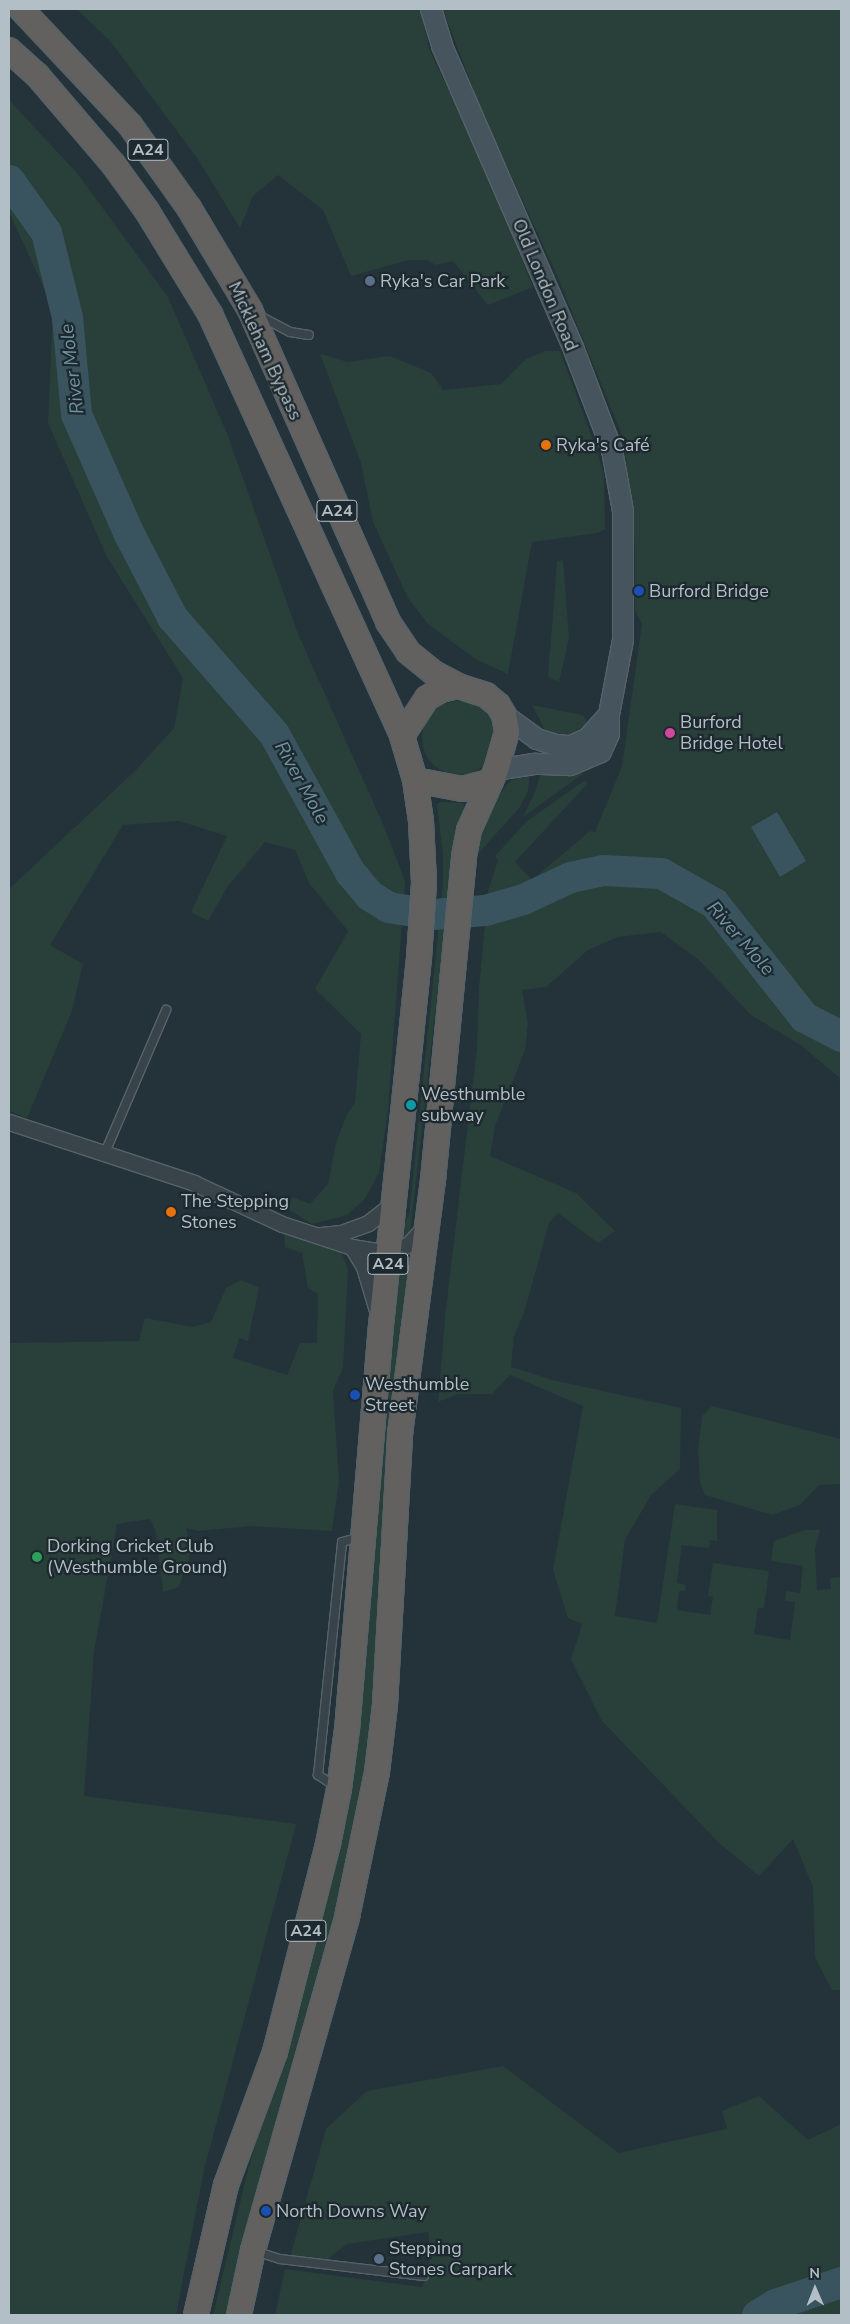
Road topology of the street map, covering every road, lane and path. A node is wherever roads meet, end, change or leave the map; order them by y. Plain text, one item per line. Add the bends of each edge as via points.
1 (21, 9) edge
2 (431, 9) edge
3 (9, 50) edge
4 (250, 310) junction
5 (309, 335) dead end
6 (458, 686) junction
7 (504, 715) junction
8 (609, 715) junction
9 (402, 736) junction
10 (493, 775) junction
11 (415, 780) junction
12 (166, 1010) dead end
13 (9, 1122) edge
14 (104, 1155) junction
15 (395, 1202) junction
16 (427, 1225) junction
17 (317, 1235) junction
18 (352, 1247) junction
19 (390, 1253) junction
20 (381, 1325) junction
21 (253, 2250) junction
22 (424, 2276) dead end
23 (196, 2315) edge
24 (239, 2315) edge

1 - 4 highway, Mickleham Bypass / A24 via 130,125 190,208
2 - 8 main road, Old London Road via 442,46 565,328 612,450 623,511 625,571 623,640
3 - 9 highway, Mickleham Bypass / A24 via 37,75 113,164 189,278 234,364
4 - 5 lane via 290,332
4 - 6 highway, Mickleham Bypass / A24 via 388,622 408,652 434,673
6 - 7 highway via 486,695
6 - 9 highway via 427,698
7 - 8 main road via 537,739 571,746 588,738
7 - 10 highway via 507,732
8 - 10 main road via 609,734 601,752 591,758 570,765 534,764
9 - 11 highway
10 - 11 highway via 462,788
10 - 16 highway, A24 via 469,830 460,888
11 - 15 highway, A24 via 424,883
12 - 14 lane
13 - 14 street
14 - 17 street via 194,1183 282,1224
15 - 17 street via 368,1223 341,1233
15 - 19 highway, A24
16 - 19 street via 408,1244
16 - 21 highway, A24 via 400,1434 385,1705 370,1814 347,1917
17 - 18 street
18 - 19 street
18 - 20 street via 364,1267
19 - 20 highway, A24
20 - 23 highway, A24 via 347,1729 339,1789 275,2052 226,2185
21 - 22 lane via 280,2259
21 - 24 highway, A24

